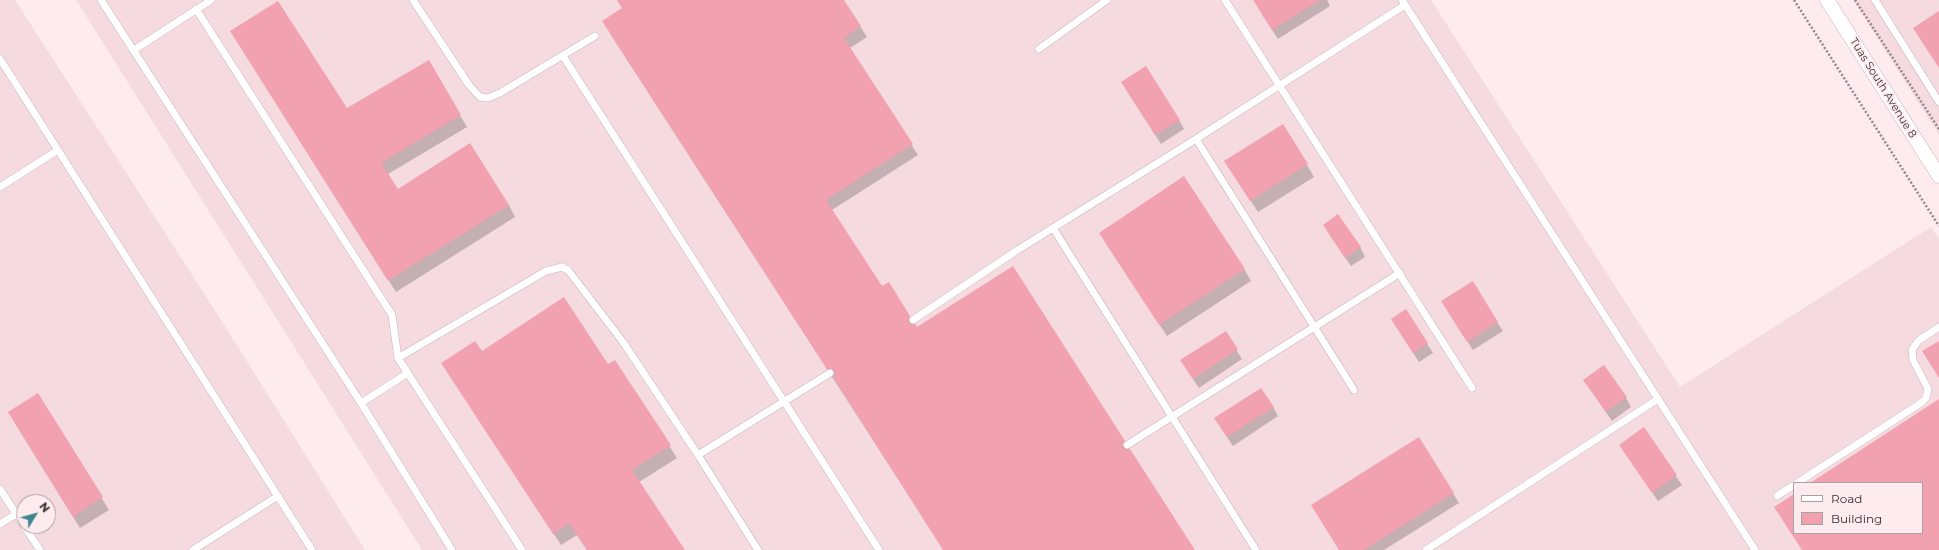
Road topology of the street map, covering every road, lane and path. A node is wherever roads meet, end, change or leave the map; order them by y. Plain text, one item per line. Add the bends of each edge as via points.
1 (101, 0) edge
2 (211, 0) edge
3 (413, 0) edge
4 (1107, 0) edge
5 (1225, 0) edge
6 (1794, 0) edge
7 (1827, 0) edge
8 (1855, 0) edge
9 (1875, 0) edge
10 (1404, 2) edge
11 (196, 10) junction
12 (595, 36) dead end
13 (134, 50) junction
14 (1039, 50) dead end
15 (562, 56) junction
16 (0, 60) edge
17 (1280, 85) junction
18 (1939, 102) edge
19 (1939, 129) edge
20 (1196, 139) junction
21 (58, 150) junction
22 (1939, 176) edge
23 (0, 187) edge
24 (1939, 226) edge
25 (1053, 228) junction
26 (1400, 273) junction
27 (913, 320) dead end
28 (1315, 327) junction
29 (1939, 327) edge
30 (398, 358) junction
31 (408, 373) junction
32 (830, 373) dead end
33 (1472, 388) dead end
34 (1354, 390) dead end
35 (1658, 399) junction
36 (786, 402) junction
37 (361, 403) junction
38 (1172, 416) junction
39 (1127, 444) dead end
40 (698, 455) junction
41 (1799, 482) edge
42 (1793, 486) edge
43 (0, 489) edge
44 (278, 496) junction
45 (1777, 496) dead end
46 (16, 514) joint
47 (0, 524) edge
48 (29, 534) edge
49 (40, 550) edge
50 (193, 550) edge
51 (312, 550) edge
52 (452, 550) edge
53 (522, 550) edge
54 (758, 550) edge
55 (880, 550) edge
56 (1256, 550) edge
57 (1426, 550) edge
58 (1755, 550) edge

1 - 13 lane
2 - 11 lane
3 - 15 lane via 469,85 480,97 488,98 500,93
4 - 14 lane
5 - 17 lane
6 - 24 path
7 - 22 street, Tuas South Avenue 8
8 - 19 path
9 - 18 lane
10 - 17 lane
10 - 35 lane
11 - 13 lane
11 - 30 lane via 392,314
12 - 15 lane
13 - 37 lane
15 - 36 lane
16 - 21 lane
17 - 20 lane
17 - 26 lane
20 - 25 lane
20 - 28 lane
21 - 23 lane
21 - 44 lane
25 - 27 lane
25 - 38 lane
26 - 28 lane
26 - 33 lane
28 - 34 lane
28 - 38 lane
29 - 41 lane via 1918,342 1912,350 1913,360 1927,384 1926,398
30 - 31 lane
30 - 40 lane via 546,271 562,267 568,270 623,342
31 - 37 lane
31 - 53 lane
32 - 36 lane
35 - 57 lane
35 - 58 lane
36 - 40 lane
36 - 55 lane
37 - 52 lane
38 - 39 lane
38 - 56 lane
40 - 54 lane
42 - 45 lane
43 - 46 lane
44 - 50 lane
44 - 51 lane
46 - 47 lane
48 - 49 lane

